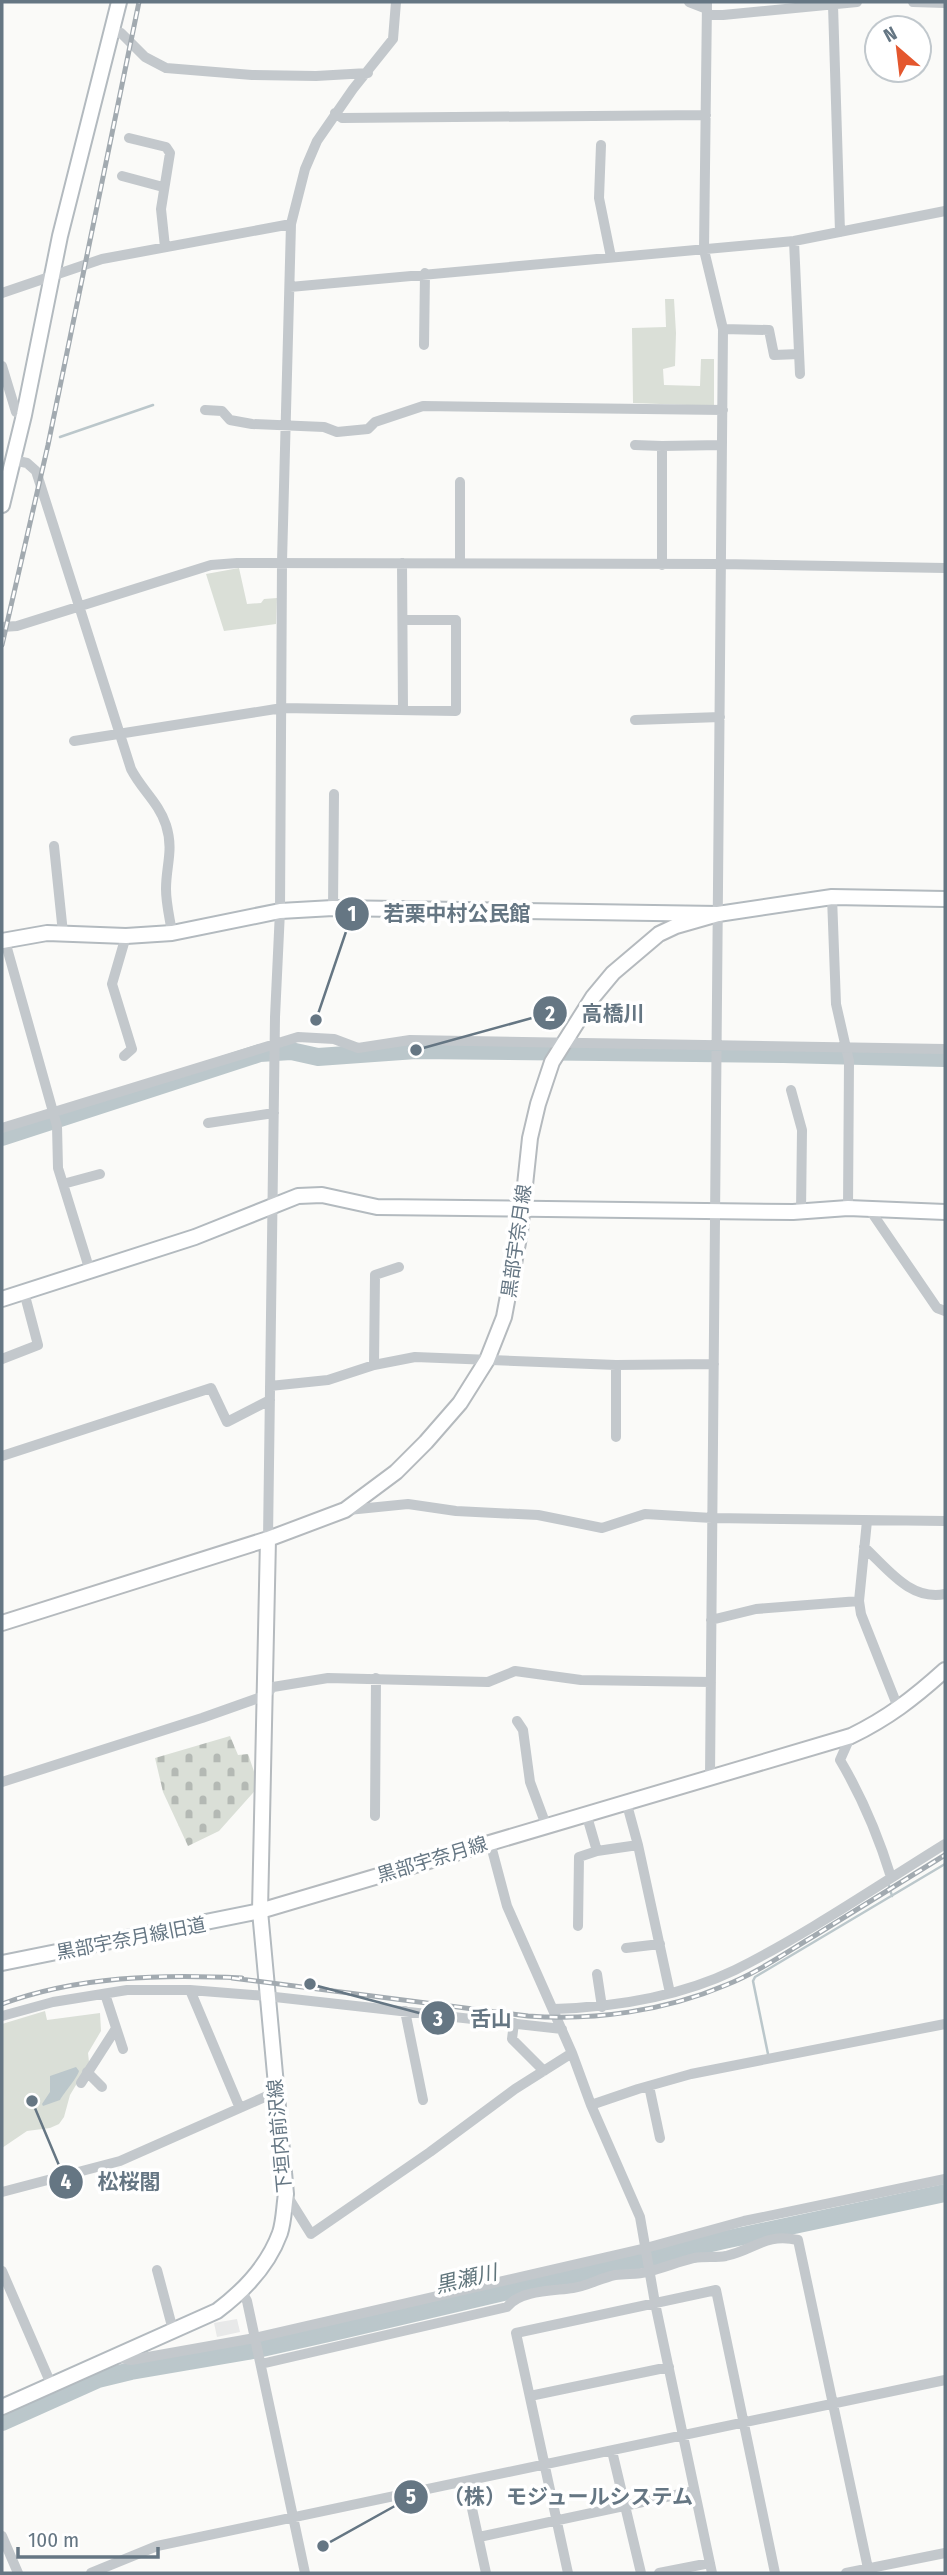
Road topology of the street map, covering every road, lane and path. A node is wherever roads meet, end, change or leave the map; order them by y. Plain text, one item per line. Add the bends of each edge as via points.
1 (119, 2) edge
2 (396, 2) edge
3 (689, 2) edge
4 (856, 2) edge
5 (913, 2) edge
6 (945, 3) edge
7 (833, 5) junction
8 (707, 8) edge
9 (110, 33) junction
10 (368, 73) junction
11 (335, 113) junction
12 (706, 115) junction
13 (129, 138) dead end
14 (601, 145) dead end
15 (122, 176) dead end
16 (163, 187) junction
17 (945, 211) edge
18 (291, 224) junction
19 (840, 232) junction
20 (794, 241) junction
21 (165, 247) junction
22 (704, 250) junction
23 (611, 257) junction
24 (425, 273) junction
25 (52, 276) junction
26 (290, 287) junction
27 (2, 292) edge
28 (723, 329) junction
29 (424, 345) dead end
30 (799, 354) junction
31 (2, 366) edge
32 (800, 374) dead end
33 (205, 410) dead end
34 (723, 410) junction
35 (24, 415) junction
36 (287, 427) junction
37 (635, 445) dead end
38 (722, 445) junction
39 (662, 446) junction
40 (13, 460) junction
41 (460, 482) dead end
42 (2, 505) edge
43 (282, 562) junction
44 (402, 562) junction
45 (460, 563) junction
46 (662, 565) junction
47 (721, 565) junction
48 (945, 568) edge
49 (79, 606) junction
50 (404, 621) junction
51 (2, 627) edge
52 (282, 708) junction
53 (403, 710) junction
54 (720, 718) junction
55 (635, 720) dead end
56 (121, 734) junction
57 (74, 741) dead end
58 (334, 794) dead end
59 (54, 846) dead end
60 (832, 897) junction
61 (945, 900) edge
62 (333, 908) junction
63 (280, 911) junction
64 (718, 914) junction
65 (63, 933) junction
66 (172, 933) junction
67 (127, 936) junction
68 (3, 941) edge
69 (275, 1043) junction
70 (563, 1043) junction
71 (716, 1046) junction
72 (846, 1047) junction
73 (945, 1049) edge
74 (124, 1056) dead end
75 (791, 1090) dead end
76 (54, 1112) junction
77 (274, 1113) junction
78 (208, 1123) dead end
79 (2, 1128) edge
80 (100, 1174) dead end
81 (62, 1184) junction
82 (273, 1205) junction
83 (848, 1208) junction
84 (523, 1209) junction
85 (870, 1210) junction
86 (715, 1212) junction
87 (801, 1212) junction
88 (945, 1212) edge
89 (399, 1267) dead end
90 (90, 1271) junction
91 (24, 1292) junction
92 (2, 1299) edge
93 (945, 1311) edge
94 (2, 1359) edge
95 (487, 1360) junction
96 (616, 1364) junction
97 (714, 1364) junction
98 (374, 1365) junction
99 (270, 1387) junction
100 (270, 1400) junction
101 (616, 1437) dead end
102 (2, 1456) edge
103 (345, 1510) junction
104 (712, 1518) junction
105 (867, 1521) junction
106 (945, 1521) edge
107 (268, 1539) junction
108 (864, 1547) junction
109 (945, 1594) edge
110 (859, 1601) junction
111 (711, 1620) junction
112 (2, 1623) edge
113 (945, 1670) edge
114 (376, 1678) junction
115 (711, 1682) junction
116 (264, 1696) junction
117 (899, 1710) junction
118 (517, 1721) dead end
119 (846, 1737) junction
120 (710, 1777) junction
121 (2, 1782) edge
122 (626, 1801) junction
123 (586, 1813) junction
124 (375, 1816) dead end
125 (546, 1825) junction
126 (490, 1842) junction
127 (945, 1843) edge
128 (638, 1845) junction
129 (597, 1851) junction
130 (891, 1877) junction
131 (260, 1911) junction
132 (578, 1926) dead end
133 (660, 1944) junction
134 (626, 1948) dead end
135 (2, 1963) edge
136 (597, 1974) dead end
137 (190, 1990) junction
138 (670, 1993) junction
139 (105, 1994) junction
140 (266, 1996) junction
141 (602, 2007) junction
142 (554, 2009) junction
143 (405, 2011) junction
144 (2, 2016) edge
145 (514, 2023) junction
146 (945, 2024) edge
147 (562, 2029) junction
148 (116, 2030) junction
149 (123, 2049) dead end
150 (572, 2053) junction
151 (544, 2071) junction
152 (87, 2072) junction
153 (81, 2083) dead end
154 (649, 2086) junction
155 (102, 2087) dead end
156 (276, 2092) junction
157 (423, 2100) dead end
158 (591, 2105) junction
159 (239, 2106) junction
160 (660, 2138) dead end
161 (945, 2179) edge
162 (2, 2192) edge
163 (286, 2194) junction
164 (646, 2248) junction
165 (650, 2269) junction
166 (157, 2270) dead end
167 (2, 2271) edge
168 (242, 2292) junction
169 (655, 2303) junction
170 (173, 2330) junction
171 (255, 2338) junction
172 (115, 2357) junction
173 (260, 2361) junction
174 (668, 2367) junction
175 (945, 2381) edge
176 (51, 2384) junction
177 (530, 2396) junction
178 (834, 2403) junction
179 (2, 2407) edge
180 (744, 2422) junction
181 (682, 2436) junction
182 (611, 2451) junction
183 (546, 2465) junction
184 (466, 2481) junction
185 (694, 2491) junction
186 (625, 2505) junction
187 (293, 2518) junction
188 (557, 2521) junction
189 (2, 2536) edge
190 (479, 2537) junction
191 (945, 2553) edge
192 (711, 2568) edge
193 (868, 2571) edge
194 (18, 2573) edge
195 (91, 2573) edge
196 (305, 2573) edge
197 (486, 2573) edge
198 (568, 2573) edge
199 (641, 2573) edge
200 (659, 2573) edge
201 (775, 2573) edge
202 (846, 2573) edge

1 - 9 main road
2 - 10 street via 393,38
3 - 8 street
4 - 7 street
5 - 6 street
7 - 8 street via 723,15
7 - 19 street
8 - 12 street
9 - 10 street via 121,33 145,57 166,68 252,75
9 - 25 main road
10 - 11 street
11 - 12 street via 342,118
11 - 18 street via 305,169
12 - 22 street
13 - 16 street via 166,147 170,153
14 - 23 street via 599,198
15 - 16 street
16 - 21 street via 160,209
17 - 19 street
18 - 21 street
18 - 26 street
19 - 20 street
20 - 22 street
20 - 30 street
21 - 25 street via 102,259
22 - 23 street
22 - 28 street
23 - 24 street
24 - 26 street
24 - 29 street
25 - 27 street
25 - 35 main road
26 - 36 street
28 - 30 street via 769,330 774,355
28 - 34 street
30 - 32 street
31 - 35 street via 16,412
33 - 36 street via 222,411 230,420
34 - 36 street via 423,406 375,422 368,429 337,432 324,427
34 - 38 street
35 - 40 main road
36 - 43 street
37 - 39 street
38 - 39 street
38 - 47 street
39 - 46 street
40 - 42 main road
40 - 49 street via 36,471
41 - 45 street
43 - 44 street
43 - 49 street via 211,565
43 - 52 street
44 - 45 street
44 - 50 street
45 - 46 street
46 - 47 street
47 - 48 street
47 - 54 street
49 - 51 street
49 - 56 street
50 - 53 street
50 - 53 street via 456,620 456,710
52 - 53 street
52 - 56 street
52 - 63 street
54 - 55 street
54 - 64 street
56 - 57 street
56 - 66 street via 131,769 165,822 171,848 166,889
58 - 62 street
59 - 65 street
60 - 61 main road
60 - 64 main road
60 - 72 street via 836,1004
62 - 63 main road
62 - 64 main road
63 - 66 main road
63 - 69 street
64 - 70 main road, 黒部宇奈月線 via 676,926 652,940 613,973
64 - 71 street
65 - 67 main road
65 - 68 main road
66 - 67 main road
67 - 74 street via 112,984 132,1049
68 - 76 street
69 - 70 street via 298,1037 334,1039 358,1048 410,1041
69 - 76 street
69 - 77 street
70 - 71 street
70 - 84 main road, 黒部宇奈月線 via 538,1104
71 - 72 street
71 - 86 street
72 - 73 street
72 - 83 street
75 - 87 street via 802,1130
76 - 79 street
76 - 81 street
77 - 78 street
77 - 82 street
80 - 81 street
81 - 90 street
82 - 84 main road via 298,1196 322,1195 377,1207
82 - 90 main road via 195,1237
82 - 99 street
83 - 85 main road
83 - 87 main road
84 - 86 main road
84 - 95 main road, 黒部宇奈月線 via 505,1317
85 - 88 main road
85 - 93 street via 937,1308
86 - 87 main road
86 - 97 street
89 - 98 street via 375,1275
90 - 91 main road
91 - 92 main road
91 - 94 street via 38,1345
95 - 96 street
95 - 98 street via 415,1357
95 - 103 main road, 黒部宇奈月線 via 460,1403 426,1442 396,1472
96 - 97 street
96 - 101 street
97 - 104 street
98 - 99 street via 328,1380
99 - 100 street
100 - 102 street via 227,1422 211,1388
100 - 107 street
103 - 104 street via 408,1504 538,1515 602,1528 645,1514
103 - 107 main road, 黒部宇奈月線
104 - 105 street
104 - 111 street
105 - 106 street
105 - 108 street
107 - 112 main road, 黒部宇奈月線
107 - 116 main road
108 - 109 street via 906,1586 924,1595
108 - 110 street
110 - 111 street via 757,1609
110 - 117 street
111 - 115 street
113 - 117 main road, 黒部宇奈月線
114 - 115 street via 488,1682 515,1671 581,1680
114 - 116 street via 328,1678 273,1687
114 - 124 street
115 - 120 street
116 - 121 street
116 - 131 main road
117 - 119 main road, 黒部宇奈月線
118 - 125 street via 523,1730 530,1782
119 - 120 main road, 黒部宇奈月線
119 - 130 street via 840,1760 873,1824
120 - 122 main road, 黒部宇奈月線
122 - 123 main road, 黒部宇奈月線
122 - 128 street
123 - 125 main road, 黒部宇奈月線
123 - 129 street
125 - 126 main road, 黒部宇奈月線
126 - 131 main road, 黒部宇奈月線
126 - 142 street via 507,1906
127 - 130 street
128 - 129 street
128 - 133 street
129 - 132 street via 579,1857
130 - 138 street via 733,1970
131 - 135 main road, 黒部宇奈月線旧道
131 - 140 main road, 下垣内前沢線
133 - 134 street
133 - 138 street
136 - 141 street
137 - 139 street
137 - 140 street
137 - 159 street
138 - 141 street
139 - 144 street
139 - 148 street
140 - 143 street
140 - 156 main road, 下垣内前沢線
141 - 142 street
142 - 147 street
143 - 145 street
143 - 157 street
145 - 147 street
145 - 151 street via 512,2039
146 - 154 street
147 - 150 street
148 - 149 street
148 - 152 street
150 - 151 street
150 - 158 street
151 - 163 street via 311,2234
152 - 153 street
152 - 155 street
154 - 158 street
154 - 160 street
156 - 159 street
156 - 163 main road, 下垣内前沢線
158 - 164 street via 640,2217
159 - 162 street via 120,2161
161 - 164 street via 744,2221
163 - 168 main road, 下垣内前沢線 via 280,2232 260,2271
164 - 165 street
164 - 171 street
165 - 169 street
165 - 173 street
165 - 178 street via 697,2257 724,2256 760,2241 798,2240
166 - 170 street
167 - 176 street
168 - 170 main road, 下垣内前沢線 via 217,2311
168 - 171 street
169 - 174 street
169 - 177 street via 516,2333
169 - 180 street via 716,2290
170 - 172 main road, 下垣内前沢線
171 - 172 street via 131,2360
171 - 173 street
172 - 176 main road, 下垣内前沢線
173 - 187 street
174 - 177 street
174 - 181 street
175 - 178 street
176 - 179 main road, 下垣内前沢線
177 - 183 street
178 - 180 street
178 - 193 street
180 - 181 street
180 - 201 street
181 - 182 street
181 - 185 street
182 - 183 street
182 - 186 street
183 - 184 street
183 - 188 street
184 - 187 street
184 - 190 street
185 - 186 street
185 - 192 street
186 - 188 street
186 - 199 street
187 - 195 street via 157,2546
187 - 196 street
188 - 190 street
188 - 198 street
189 - 194 street
190 - 197 street
191 - 193 street
192 - 200 street
193 - 202 street

